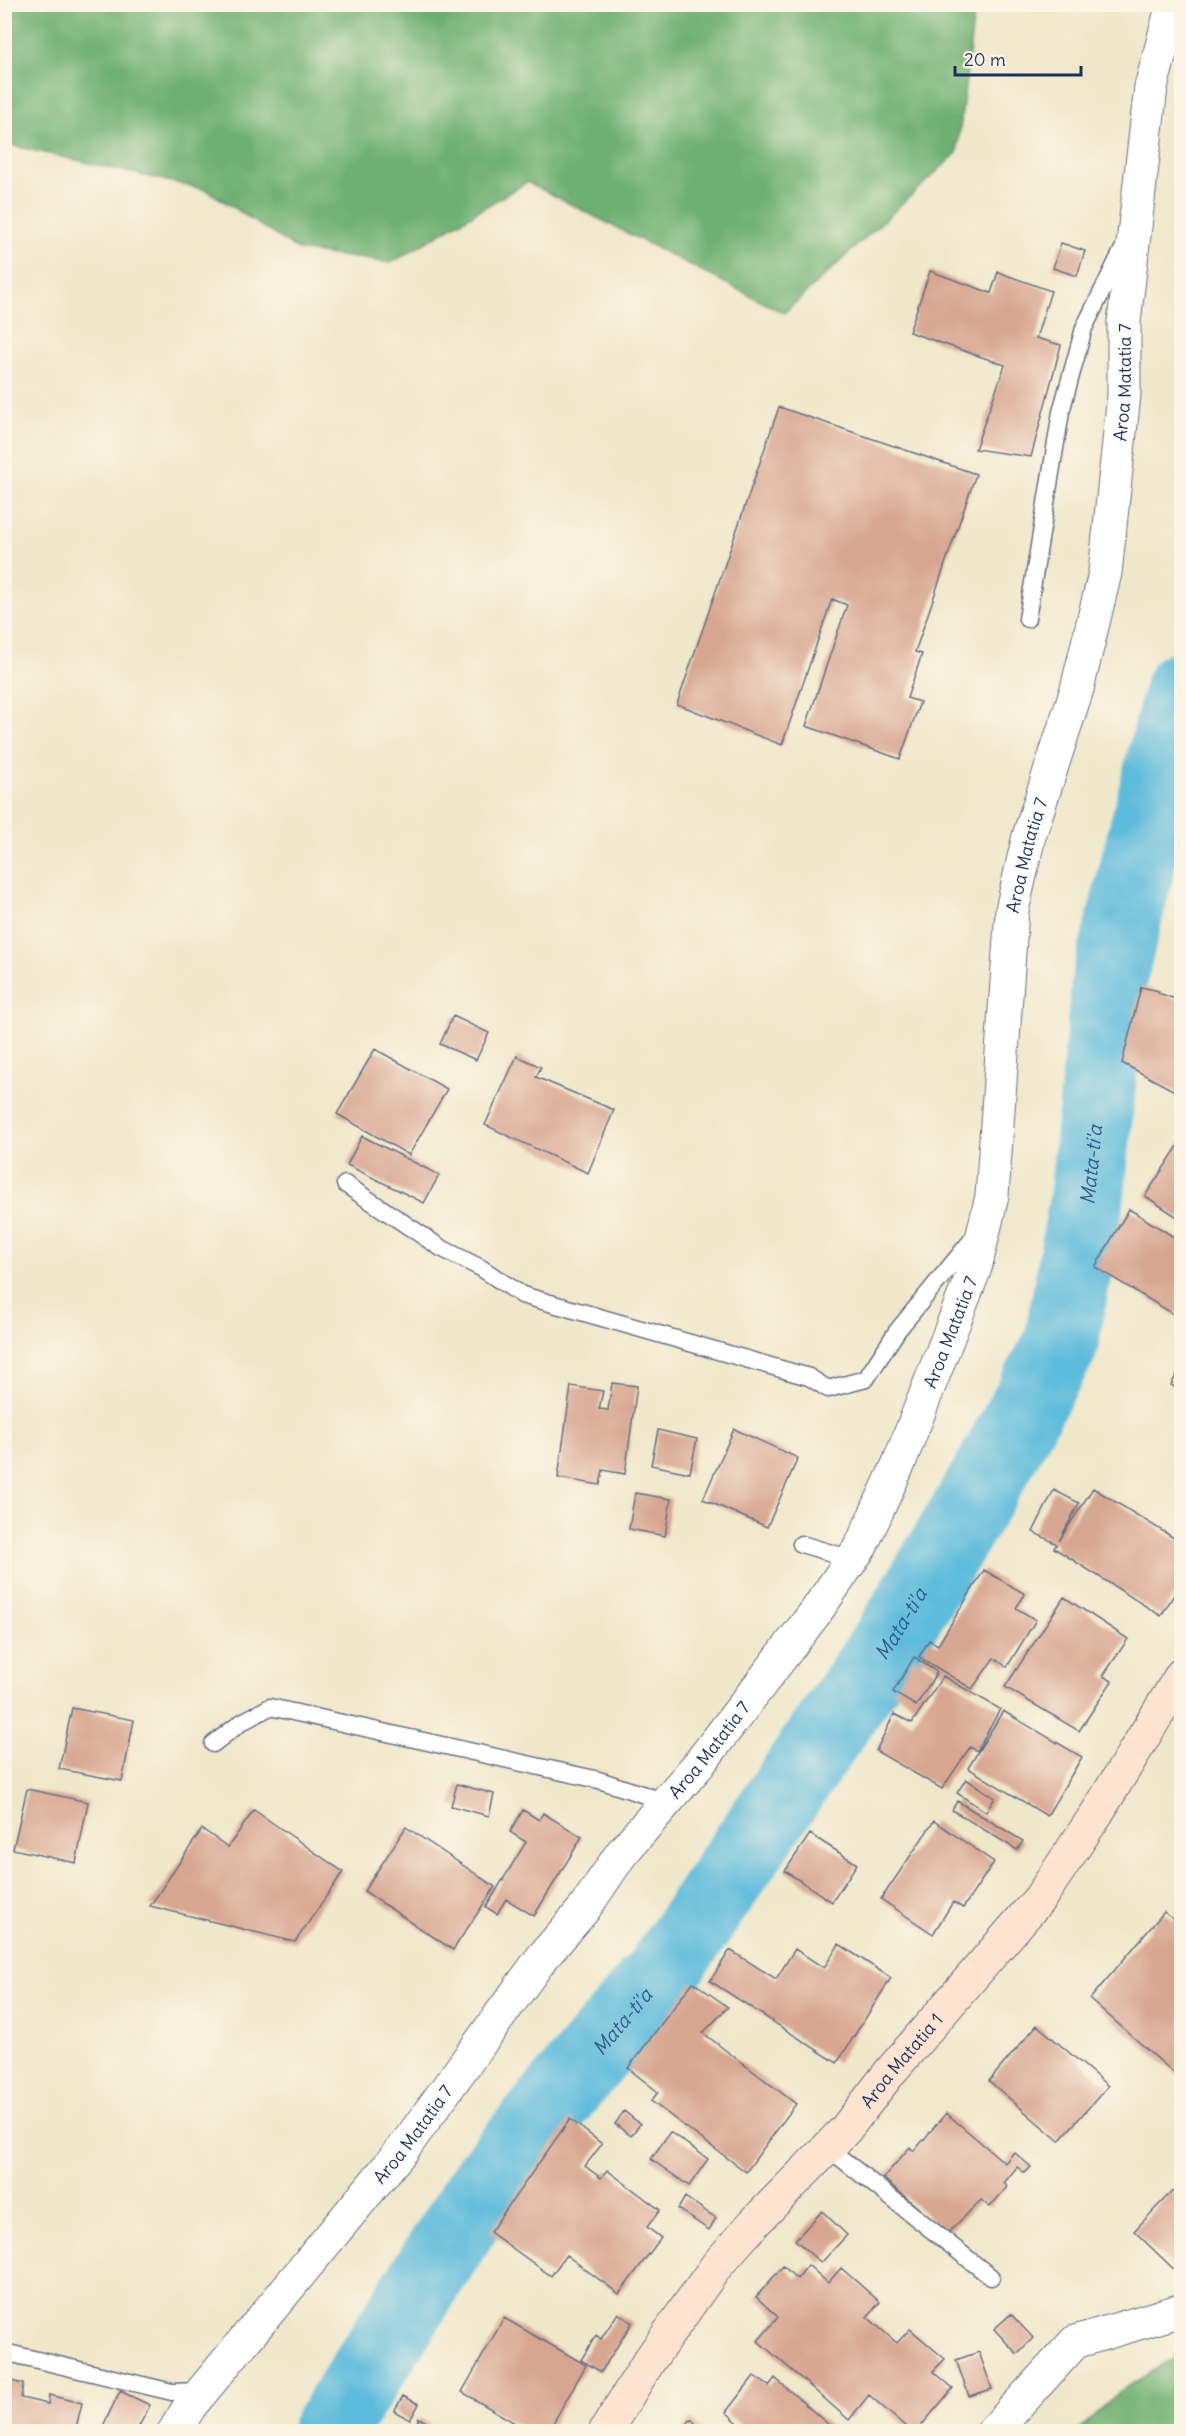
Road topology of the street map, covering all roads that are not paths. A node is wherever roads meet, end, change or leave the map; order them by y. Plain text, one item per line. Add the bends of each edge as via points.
1 (1173, 4) edge
2 (1135, 238) junction
3 (1027, 619) dead end
4 (345, 1184) dead end
5 (986, 1224) junction
6 (801, 1544) dead end
7 (852, 1559) junction
8 (1182, 1674) edge
9 (213, 1744) dead end
10 (666, 1802) junction
11 (828, 2148) junction
12 (991, 2277) dead end
13 (1182, 2310) edge
14 (4, 2352) edge
15 (202, 2391) junction
16 (174, 2432) edge
17 (605, 2432) edge
18 (993, 2432) edge

1 - 2 street, Aroa Matatia 7 via 1151,87
2 - 3 lane via 1128,238 1084,328 1061,412
2 - 5 street, Aroa Matatia 7 via 1124,322 1124,395 1105,573 1077,689 1029,836 1012,910 996,1155
4 - 5 lane via 441,1248 522,1295 809,1377 828,1389 866,1379 897,1331
5 - 7 street, Aroa Matatia 7 via 975,1268 899,1463 872,1525
6 - 7 lane
7 - 10 street, Aroa Matatia 7 via 815,1613
8 - 11 main road, Aroa Matatia 1 via 1097,1814 1040,1898
9 - 10 lane via 270,1707 599,1780
10 - 15 street, Aroa Matatia 7 via 541,1959 403,2149
11 - 12 lane
11 - 17 main road, Aroa Matatia 1 via 717,2265 649,2361
13 - 18 street via 1075,2342
14 - 15 lane via 172,2392
15 - 16 street, Aroa Matatia 7

